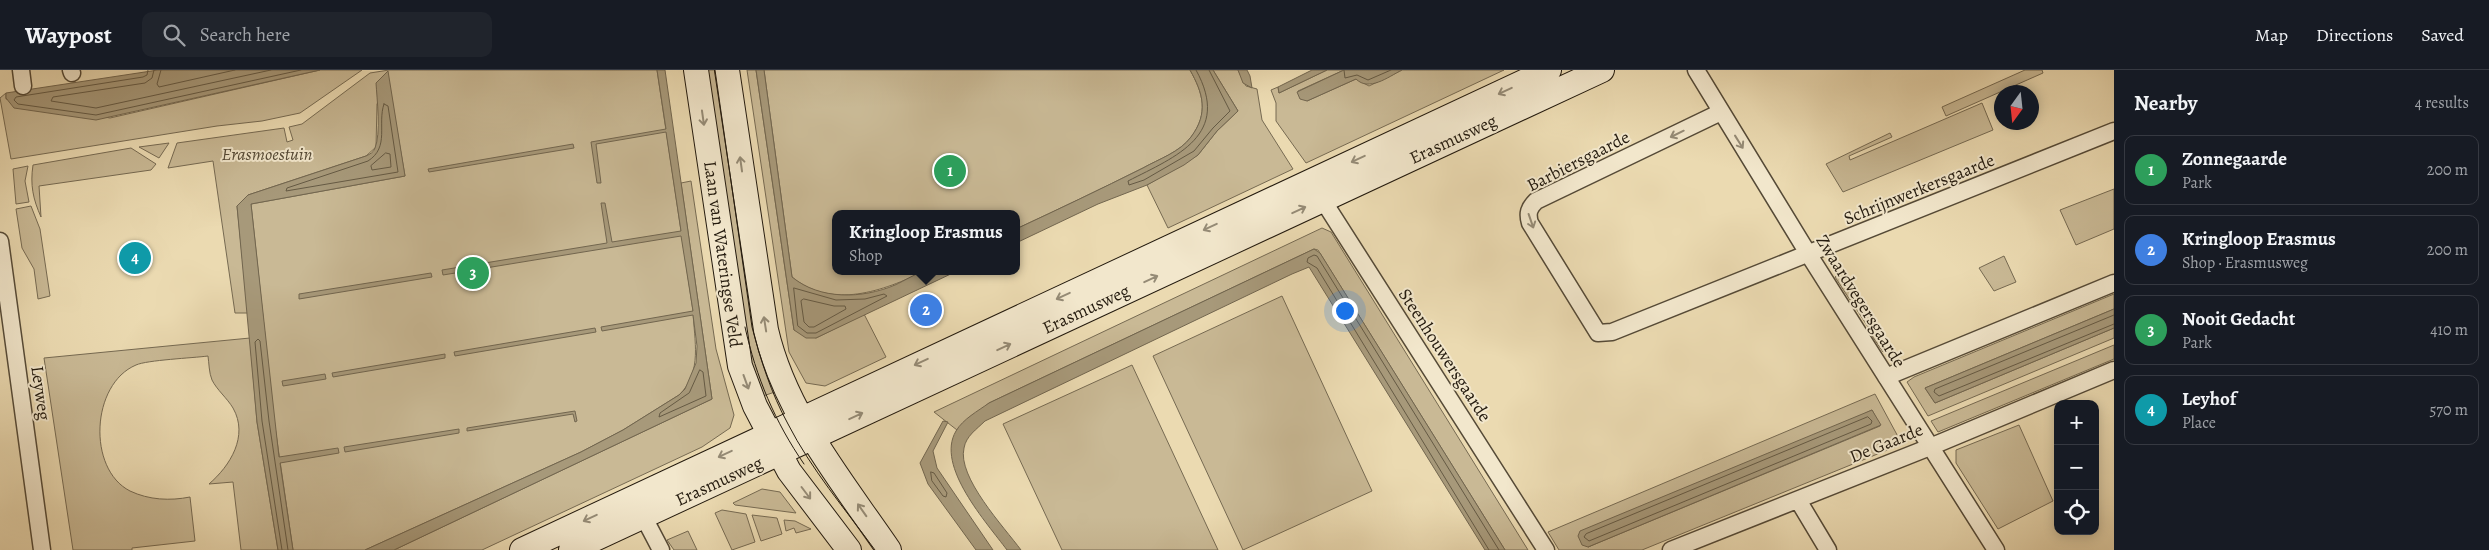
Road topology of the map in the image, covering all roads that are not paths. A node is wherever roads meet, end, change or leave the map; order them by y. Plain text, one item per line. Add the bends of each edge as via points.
1 (696, 70) edge
2 (727, 70) edge
3 (1549, 70) edge
4 (1602, 70) edge
5 (1696, 70) edge
6 (1721, 112) junction
7 (2114, 131) edge
8 (1316, 190) junction
9 (0, 241) edge
10 (1809, 255) junction
11 (2114, 283) edge
12 (1598, 334) joint
13 (2114, 370) edge
14 (1886, 377) junction
15 (807, 427) junction
16 (774, 443) junction
17 (1930, 447) junction
18 (1798, 500) junction
19 (639, 507) junction
20 (42, 550) edge
21 (522, 550) edge
22 (571, 550) edge
23 (661, 550) edge
24 (849, 550) edge
25 (889, 550) edge
26 (1546, 550) edge
27 (1671, 550) edge
28 (1828, 550) edge
29 (1996, 550) edge

1 -> 16 main road, Laan van Wateringse Veld via 740,366
15 -> 2 main road, Laan van Wateringse Veld via 786,391 773,360 766,330
3 -> 8 main road, Erasmusweg
4 - 8 main road, Erasmusweg
5 - 6 street, Zwaardvegersgaarde
6 -> 10 street, Zwaardvegersgaarde
6 -> 12 street, Barbiersgaarde via 1536,201 1530,207 1530,222
7 - 10 street, Schrijnwerkersgaarde
8 - 15 main road, Erasmusweg
8 - 26 street, Steenhouwersgaarde
9 - 20 street, Leyweg
10 - 12 street, Schrijnwerkersgaarde via 1612,332
10 - 14 street, Zwaardvegersgaarde
11 - 14 street
13 - 17 street, De Gaarde
14 - 17 street, Zwaardvegersgaarde
15 - 16 main road, Erasmusweg
25 -> 15 main road, Laan van Wateringse Veld
16 - 19 main road, Erasmusweg
16 -> 24 main road, Laan van Wateringse Veld via 789,471
17 - 18 street, De Gaarde
17 - 29 street, Zwaardvegersgaarde
18 - 27 street, De Gaarde
18 - 28 street
19 -> 21 main road, Erasmusweg
19 - 22 main road, Erasmusweg
19 - 23 street

